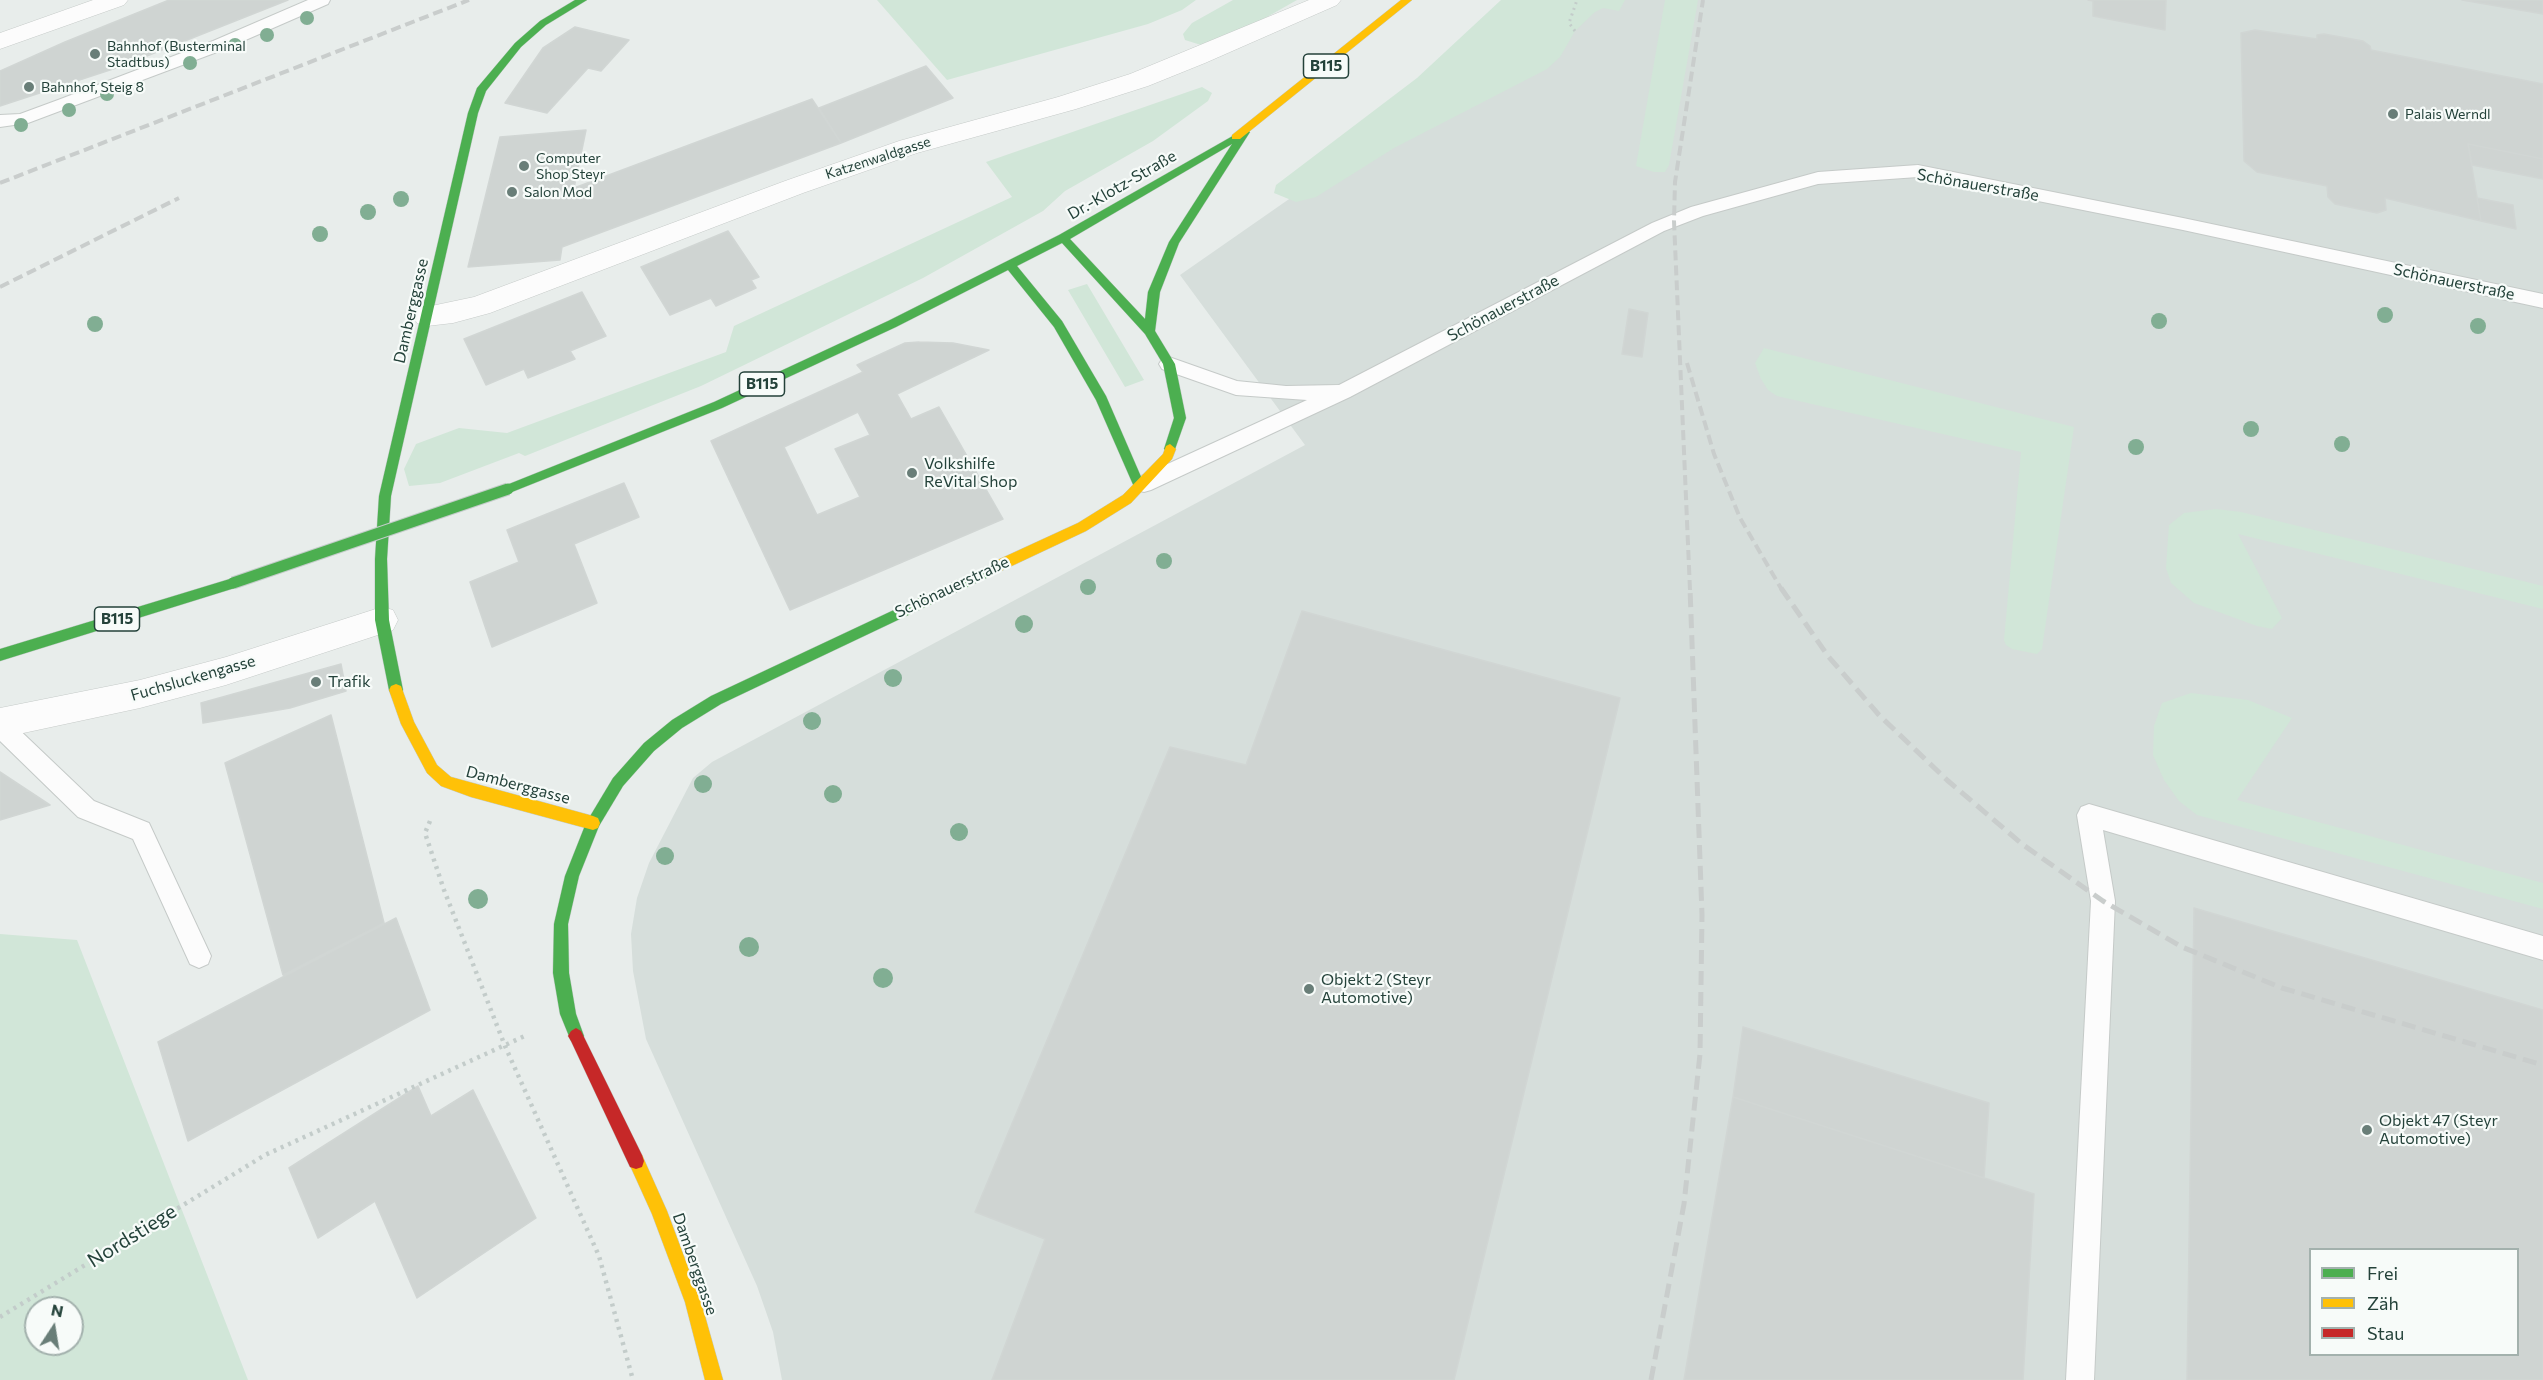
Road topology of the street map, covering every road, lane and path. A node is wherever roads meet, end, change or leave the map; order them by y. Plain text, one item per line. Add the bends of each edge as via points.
1 (116, 0) edge
2 (322, 0) edge
3 (582, 0) edge
4 (1329, 0) edge
5 (1407, 0) edge
6 (1577, 0) edge
7 (1575, 31) dead end
8 (0, 41) edge
9 (0, 121) edge
10 (1245, 132) junction
11 (1663, 207) dead end
12 (1658, 227) junction
13 (1063, 238) junction
14 (1010, 265) junction
15 (2543, 301) edge
16 (427, 316) junction
17 (1149, 331) junction
18 (1169, 364) junction
19 (1343, 392) junction
20 (1139, 486) junction
21 (382, 620) junction
22 (0, 655) edge
23 (0, 724) edge
24 (446, 782) junction
25 (593, 823) junction
26 (2543, 948) edge
27 (199, 956) dead end
28 (568, 1014) junction
29 (505, 1046) junction
30 (0, 1317) edge
31 (633, 1380) edge
32 (714, 1380) edge
33 (2080, 1380) edge

1 - 8 street
2 - 9 lane via 219,45 64,104 22,119
3 - 16 street, Damberggasse via 543,23 518,45 481,90
4 - 16 street, Katzenwaldgasse via 1139,80 908,147 794,186 480,306
5 - 10 street, Dr.-Klotz-Straße / B115
6 - 7 path via 1569,23
10 - 13 street, Dr.-Klotz-Straße / B115
10 - 17 street, Dr.-Klotz-Straße via 1174,242 1154,292
11 - 12 lane
12 - 15 lane, Schönauerstraße via 1697,211 1818,178 1918,171
12 - 19 lane, Schönauerstraße
13 - 14 street, B115
13 - 17 street, Dr.-Klotz-Straße
14 - 20 street via 1058,324 1102,399
14 - 22 street, B115, bridge via 718,405 508,489 233,583
16 - 21 street, Damberggasse via 385,496
17 - 18 street, Dr.-Klotz-Straße
18 - 19 lane, Schönauerstraße via 1236,388 1286,393
18 - 20 street, Dr.-Klotz-Straße via 1180,418 1168,456
19 - 20 lane, Schönauerstraße
20 - 25 street, Schönauerstraße via 1127,499 1082,527 716,700 677,724 649,747 618,782
21 - 23 street, Fuchsluckengasse via 140,694
21 - 24 street, Damberggasse via 395,687 408,724 432,770
23 - 27 lane via 86,809 141,831
24 - 25 street, Damberggasse
24 - 29 path via 425,833
25 - 28 street, Damberggasse via 572,876 561,924 561,973
26 - 33 lane via 2089,815 2103,902
28 - 29 path, Nordstiege
28 - 32 street, Damberggasse via 659,1211 693,1302
29 - 30 path, Nordstiege via 265,1155
29 - 31 path via 599,1256

